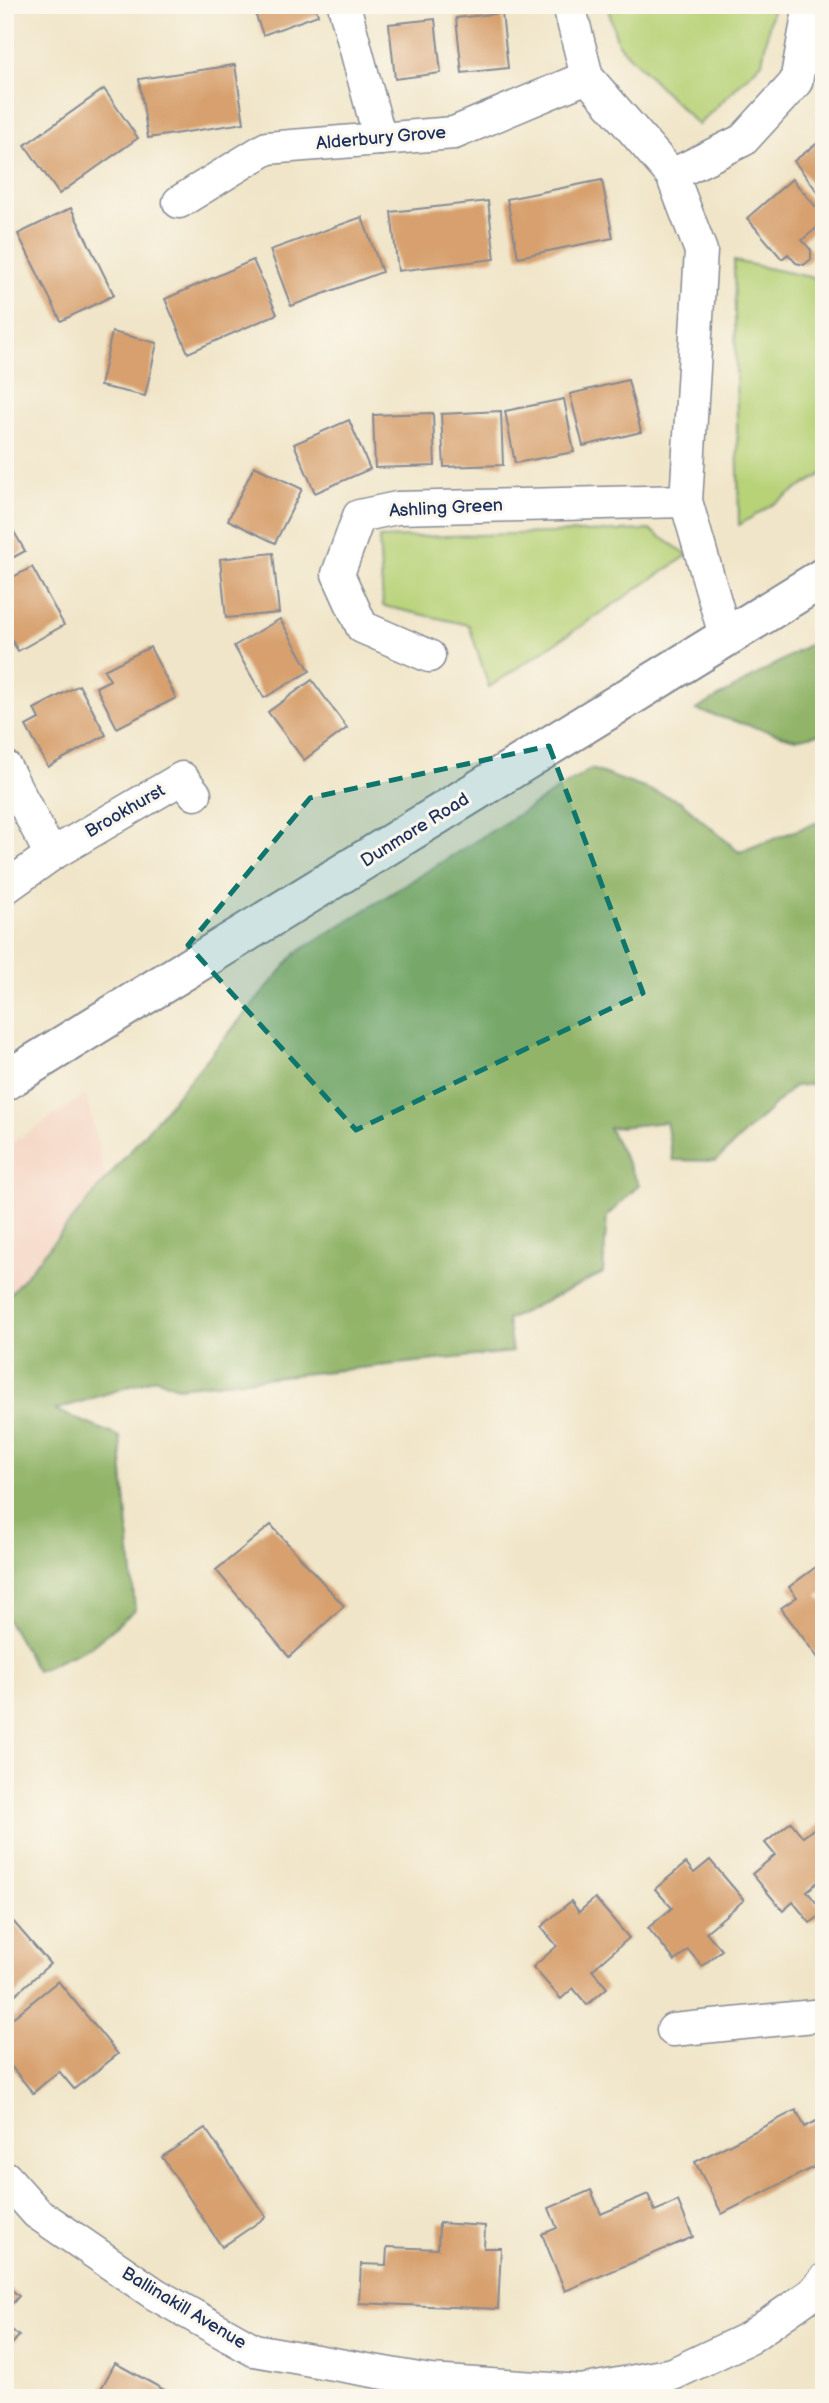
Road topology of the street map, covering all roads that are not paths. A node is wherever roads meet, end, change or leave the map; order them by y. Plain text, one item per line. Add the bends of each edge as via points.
1 (344, 5) edge
2 (569, 5) edge
3 (810, 5) edge
4 (587, 77) junction
5 (380, 139) junction
6 (672, 175) junction
7 (178, 202) dead end
8 (686, 501) junction
9 (824, 578) edge
10 (726, 639) junction
11 (429, 656) dead end
12 (5, 766) edge
13 (195, 794) dead end
14 (51, 855) junction
15 (5, 888) edge
16 (5, 1081) edge
17 (824, 2015) edge
18 (673, 2030) dead end
19 (5, 2177) edge
20 (824, 2280) edge
21 (431, 2390) edge

1 - 5 street
2 - 4 street
3 - 6 street via 796,82 743,140
4 - 5 street, Alderbury Grove via 454,132
4 - 6 street
5 - 7 street, Alderbury Grove via 267,148
6 - 8 street via 701,251
8 - 10 street
8 - 11 street, Ashling Green via 397,508 359,516 338,574 362,627
9 - 10 main road, Dunmore Road
10 - 16 main road, Dunmore Road
12 - 14 street
13 - 14 street, Brookhurst via 182,778
14 - 15 street, Brookhurst
17 - 18 street
19 - 21 street, Ballinakill Avenue via 37,2213 155,2294 254,2350
20 - 21 street, Ballinakill Avenue via 813,2294 749,2338 673,2374 581,2391

